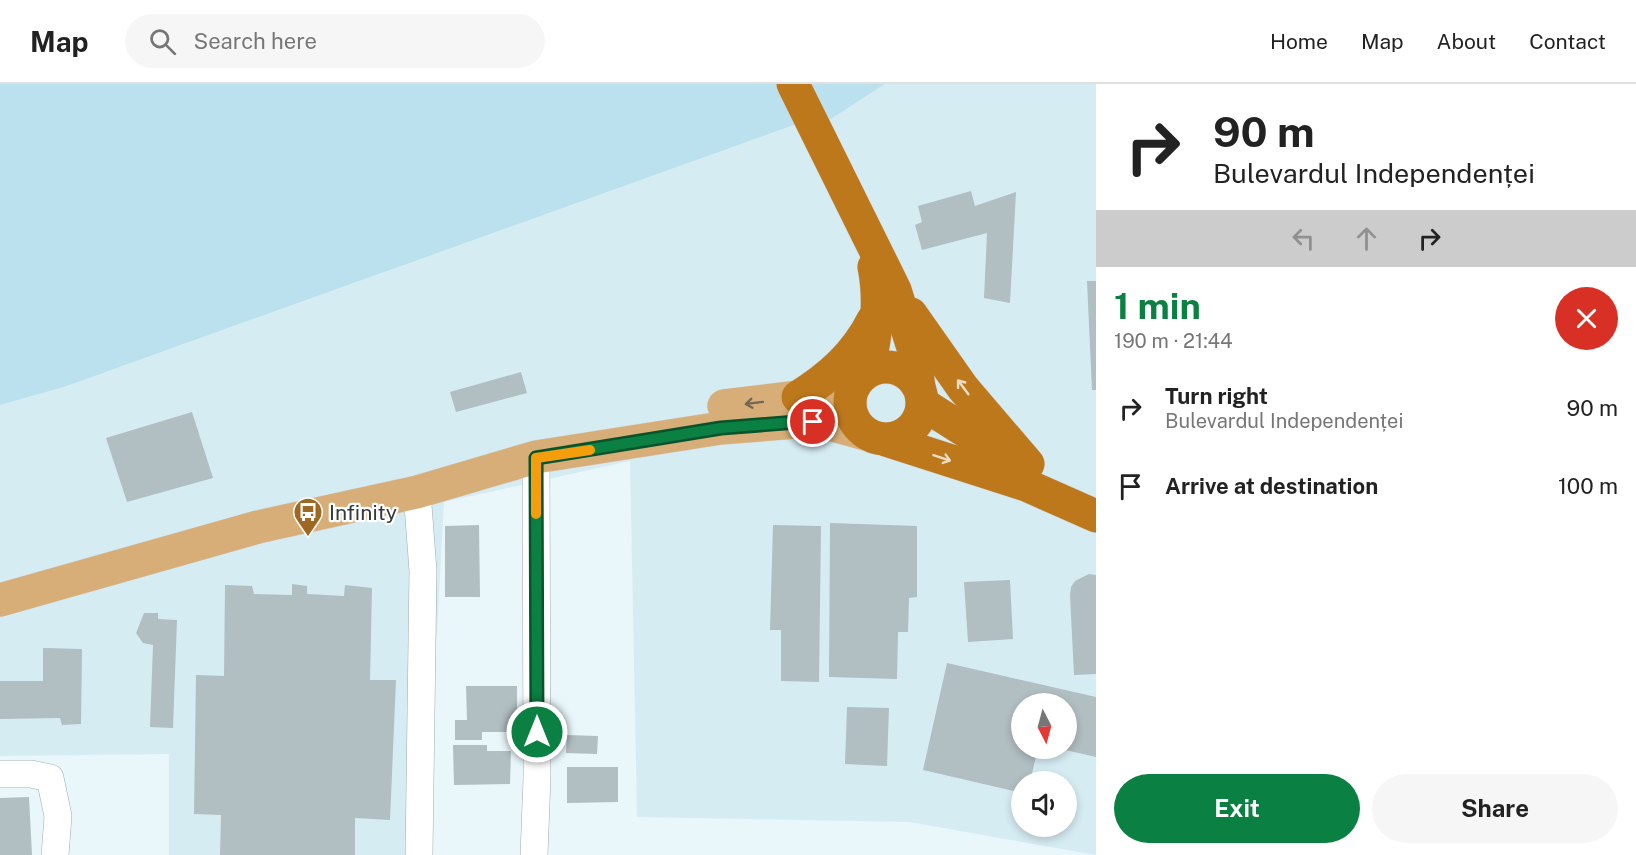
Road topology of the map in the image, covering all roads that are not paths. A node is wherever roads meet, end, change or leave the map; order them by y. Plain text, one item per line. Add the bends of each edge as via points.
1 (793, 84) edge
2 (886, 300) junction
3 (861, 379) junction
4 (921, 396) junction
5 (798, 397) junction
6 (876, 437) junction
7 (536, 458) junction
8 (1028, 464) junction
9 (417, 492) junction
10 (1096, 500) edge
11 (1096, 516) edge
12 (258, 527) junction
13 (0, 600) edge
14 (0, 774) edge
15 (55, 855) edge
16 (418, 855) edge
17 (534, 855) edge

1 - 2 highway via 867,236
2 - 3 highway
2 - 4 highway via 914,351
2 - 5 highway via 856,348 839,367
8 -> 2 highway
3 - 4 highway via 885,366 901,370 909,374
3 - 5 main road
3 - 6 highway via 850,397 849,408 857,426
4 - 6 highway via 915,425 907,433 897,438
4 - 8 highway via 992,448
5 -> 12 main road via 636,419 535,440 363,490
6 - 7 main road via 826,423 797,422 721,428
6 -> 11 highway via 1026,486
7 - 9 main road
7 - 17 street
8 - 10 highway
9 - 12 main road
9 - 16 street via 423,571
12 - 13 main road
14 - 15 street via 50,778 57,816

